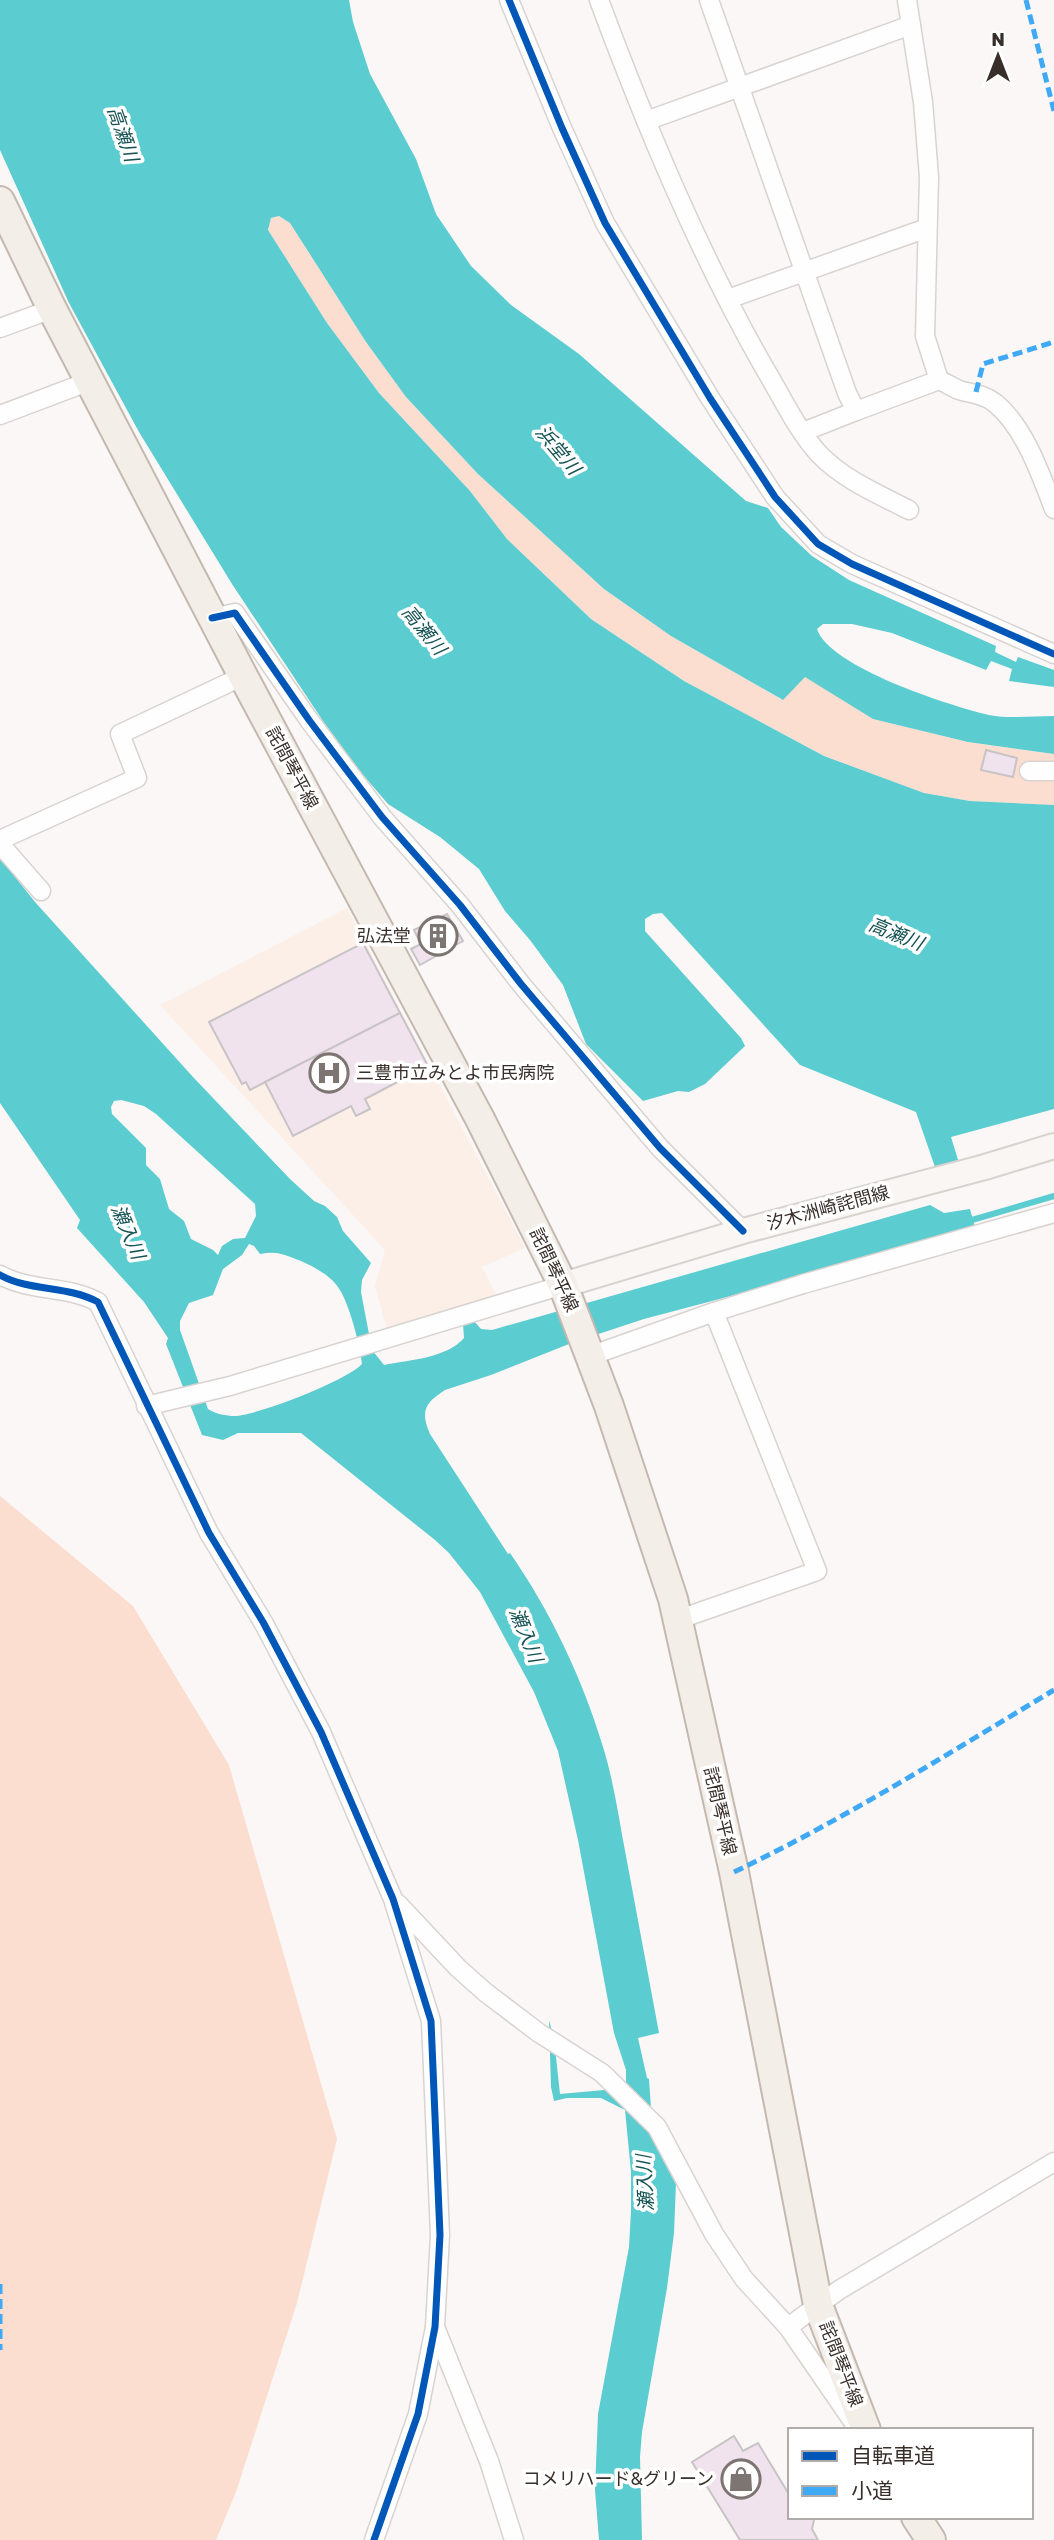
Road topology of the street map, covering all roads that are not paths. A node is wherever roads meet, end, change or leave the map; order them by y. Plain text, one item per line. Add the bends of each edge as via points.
1 (509, 0) edge
2 (599, 0) edge
3 (709, 0) edge
4 (907, 0) edge
5 (911, 25) junction
6 (740, 89) junction
7 (646, 121) junction
8 (4, 217) edge
9 (927, 228) junction
10 (805, 270) junction
11 (728, 299) junction
12 (52, 309) junction
13 (0, 328) edge
14 (939, 380) junction
15 (90, 381) junction
16 (856, 411) junction
17 (0, 415) edge
18 (803, 432) junction
19 (1054, 509) edge
20 (909, 510) dead end
21 (212, 618) junction
22 (1054, 654) edge
23 (243, 676) junction
24 (1029, 771) dead end
25 (1054, 771) edge
26 (0, 842) edge
27 (41, 891) dead end
28 (1054, 1146) edge
29 (1054, 1213) edge
30 (743, 1231) junction
31 (0, 1275) edge
32 (566, 1291) junction
33 (714, 1312) junction
34 (588, 1350) junction
35 (146, 1406) junction
36 (677, 1620) junction
37 (393, 1899) junction
38 (1054, 2162) edge
39 (818, 2305) junction
40 (435, 2327) junction
41 (788, 2327) junction
42 (858, 2428) edge
43 (865, 2428) edge
44 (917, 2519) edge
45 (374, 2540) edge
46 (514, 2540) edge
47 (931, 2540) edge

1 - 22 street via 605,223 702,386 775,497 818,544 852,564
2 - 7 street
3 - 6 street
4 - 5 street
5 - 6 street
5 - 9 street via 928,165
6 - 7 street
6 - 10 street
7 - 11 street
8 - 12 main road, 詫間琴平線
9 - 10 street
9 - 14 street via 925,336
10 - 11 street
10 - 16 street
11 - 18 street
12 - 13 street
12 - 15 main road, 詫間琴平線
14 - 16 street
14 - 19 street via 995,402 1037,465
15 - 17 street
15 - 21 main road, 詫間琴平線
16 - 18 street
18 - 20 street via 845,477
21 - 23 main road, 詫間琴平線
21 - 30 street via 235,613 382,817 660,1149
23 - 26 street via 120,734 137,778
23 - 32 main road, 詫間琴平線 via 480,1119
24 - 25 street
26 - 27 street
28 - 30 main road, 汐木洲崎詫間線
29 - 33 street
30 - 32 main road, 汐木洲崎詫間線
31 - 35 street via 33,1286 80,1292 97,1302
32 - 34 main road, 詫間琴平線
32 - 35 street
33 - 34 street
33 - 36 street via 817,1571
34 - 36 main road, 詫間琴平線
35 - 37 street via 209,1533 321,1732
36 - 39 main road, 詫間琴平線 via 734,1872
37 - 40 street via 430,2021 440,2235
37 - 41 street via 485,1992 602,2073 657,2127 713,2234 744,2279
38 - 39 street
39 - 41 street
39 - 43 main road, 詫間琴平線
40 - 45 street via 418,2414
40 - 46 street via 489,2461
41 - 42 street
44 - 47 main road

